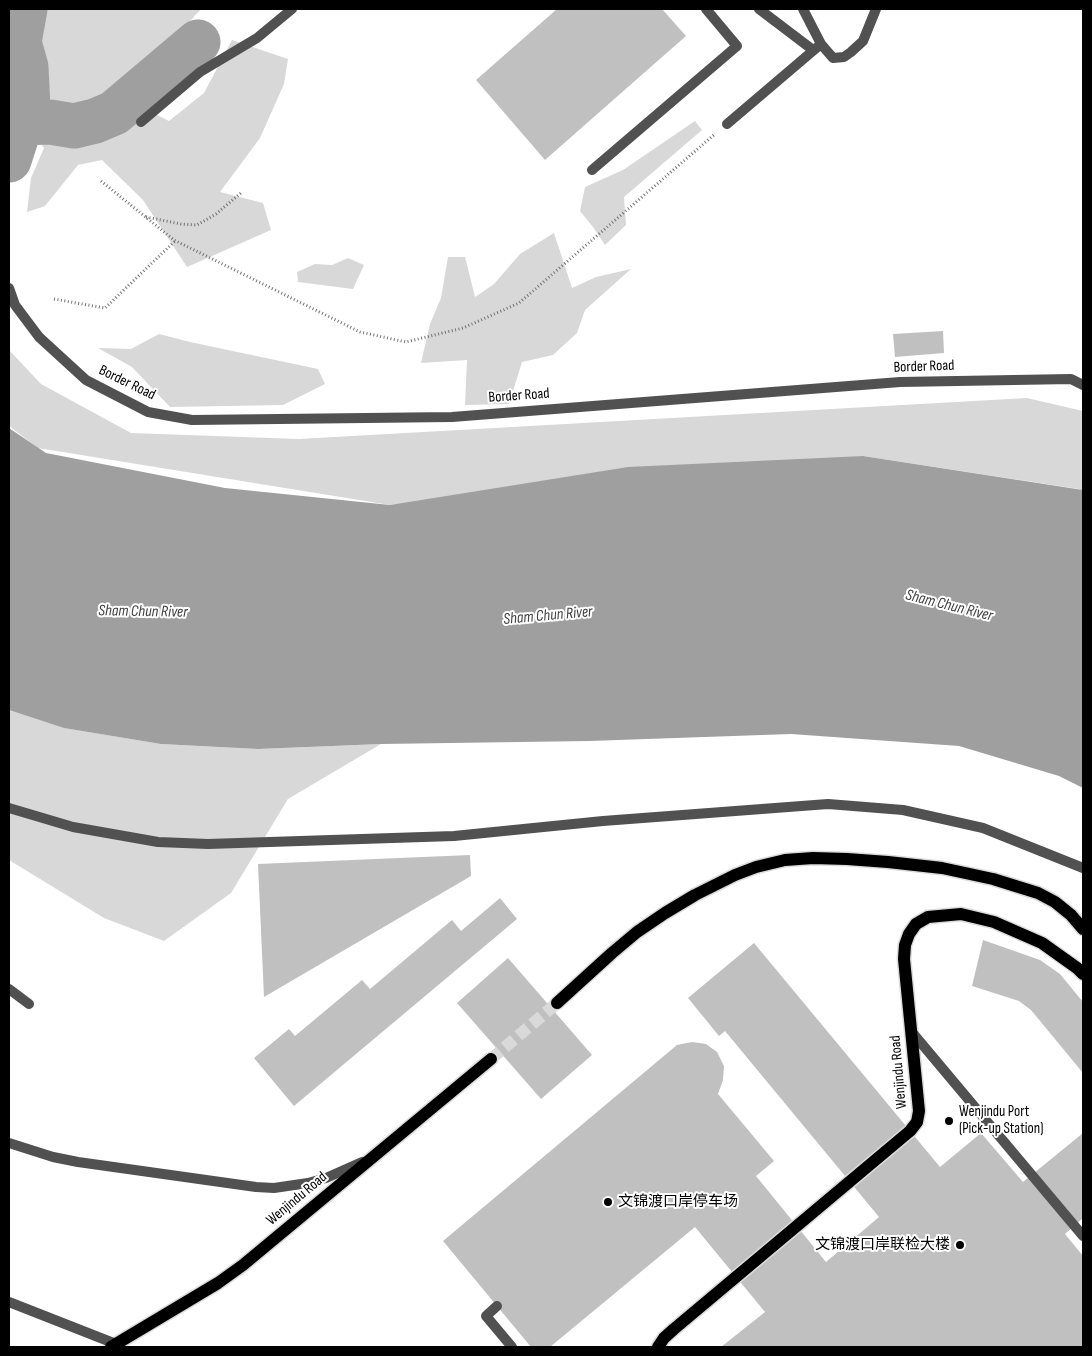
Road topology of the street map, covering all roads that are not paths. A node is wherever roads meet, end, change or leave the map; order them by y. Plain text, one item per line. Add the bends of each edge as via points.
1 (292, 9) edge
2 (706, 9) edge
3 (760, 9) edge
4 (803, 9) edge
5 (876, 9) edge
6 (817, 47) junction
7 (141, 122) dead end
8 (727, 124) road end
9 (592, 170) dead end
10 (9, 288) edge
11 (1083, 385) edge
12 (9, 808) edge
13 (1083, 868) edge
14 (1083, 930) edge
15 (1083, 974) edge
16 (9, 989) edge
17 (558, 1003) tunnel mouth
18 (29, 1004) dead end
19 (911, 1031) junction
20 (491, 1059) tunnel mouth
21 (9, 1143) edge
22 (375, 1156) junction
23 (1083, 1236) edge
24 (9, 1302) edge
25 (497, 1306) dead end
26 (113, 1346) edge
27 (512, 1347) edge
28 (658, 1347) edge

1 - 7 street via 257,38 200,72
2 - 9 street via 737,46
3 - 6 street
4 - 6 street
5 - 6 street via 863,41 851,52 833,58
6 - 8 street
10 - 11 street, Border Road via 15,305 39,337 86,380 148,412 192,420 452,417 900,382 1071,379
12 - 13 street via 72,827 158,842 208,844 454,836 828,804 903,810 983,828
14 - 17 main road via 1055,902 994,879 942,868 855,860 785,860 735,875 665,913 631,937
15 - 19 main road, Wenjindu Road via 1042,943 994,922 961,914 928,917 916,924 905,946
16 - 18 street
19 - 23 street
19 - 28 main road, Wenjindu Road via 920,1111 910,1131 674,1329
20 - 22 main road, Wenjindu Road
21 - 22 street via 78,1162 274,1188 326,1178
22 - 26 main road, Wenjindu Road via 243,1265
24 - 26 street
25 - 27 street via 486,1316

